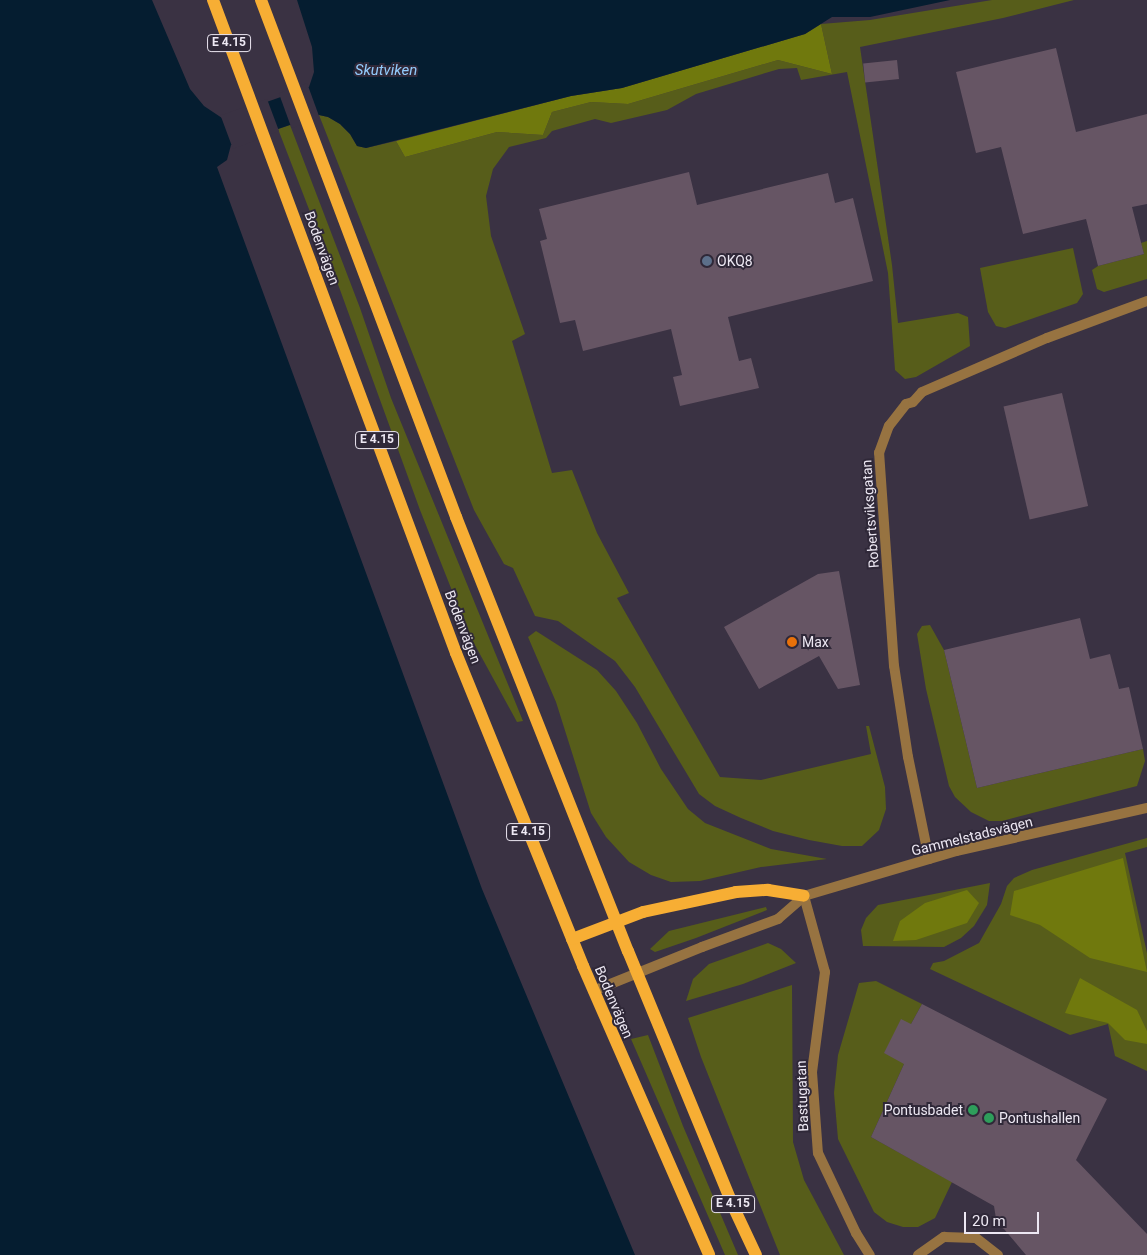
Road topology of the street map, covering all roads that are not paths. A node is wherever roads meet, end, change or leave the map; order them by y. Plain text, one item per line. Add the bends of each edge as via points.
1 (213, 0) edge
2 (260, 0) edge
3 (1147, 301) edge
4 (1147, 808) edge
5 (929, 859) junction
6 (804, 896) junction
7 (616, 921) junction
8 (572, 939) junction
9 (638, 973) junction
10 (594, 991) junction
11 (709, 1255) edge
12 (756, 1255) edge
13 (870, 1255) edge
14 (918, 1255) edge
15 (998, 1255) edge

1 - 8 main road, Bodenvägen / E 4.15 via 456,653
2 - 7 main road, Bodenvägen / E 4.15 via 452,508
3 - 5 street, Robertsviksgatan via 1047,338 922,392 913,402 906,404 889,426 879,453 894,666
4 - 5 street, Gammelstadsvägen
5 - 6 street, Gammelstadsvägen
6 - 7 main road via 768,890 736,892
6 - 9 street via 778,919
6 - 13 street, Bastugatan via 825,972 812,1072 818,1153
7 - 8 main road
7 - 9 main road, Bodenvägen / E 4.15
8 - 10 main road, Bodenvägen / E 4.15
9 - 10 street
9 - 12 main road, Bodenvägen / E 4.15
10 - 11 main road, Bodenvägen / E 4.15
14 - 15 street via 944,1237 976,1238

